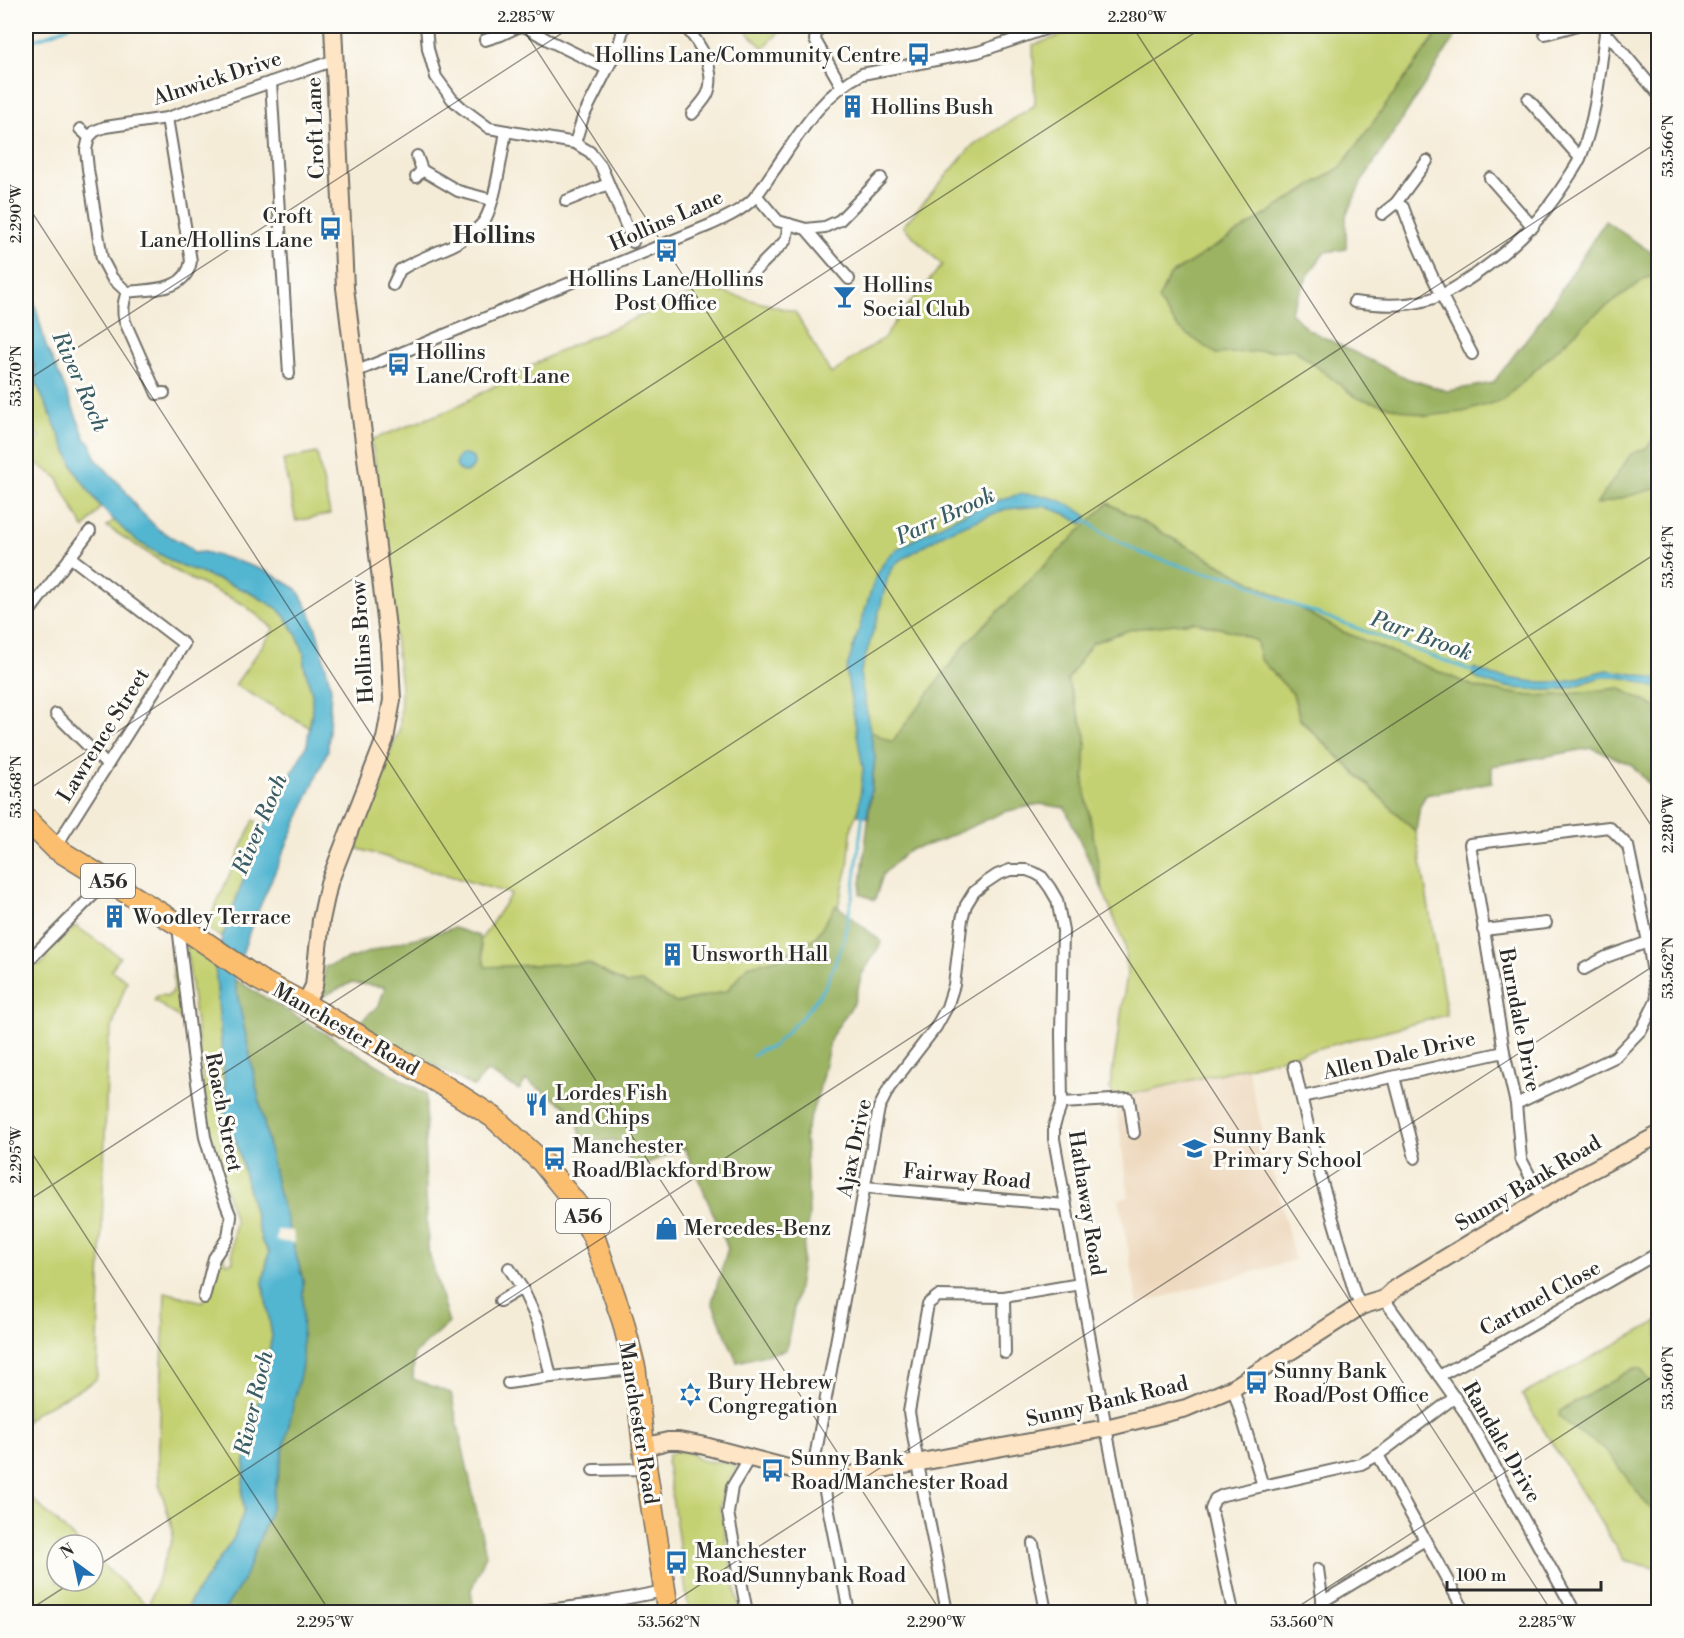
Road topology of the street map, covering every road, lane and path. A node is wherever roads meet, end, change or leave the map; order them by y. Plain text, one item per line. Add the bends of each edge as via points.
1 (333, 26) edge
2 (426, 26) edge
3 (520, 26) edge
4 (624, 26) edge
5 (684, 26) edge
6 (816, 26) edge
7 (1054, 26) edge
8 (1575, 26) edge
9 (1605, 31) edge
10 (1545, 34) dead end
11 (485, 40) dead end
12 (335, 60) junction
13 (607, 69) junction
14 (271, 82) junction
15 (842, 87) junction
16 (1659, 94) edge
17 (1528, 99) dead end
18 (692, 114) dead end
19 (167, 118) junction
20 (80, 129) dead end
21 (506, 131) junction
22 (89, 137) junction
23 (575, 144) junction
24 (417, 156) dead end
25 (1580, 158) junction
26 (1427, 161) dead end
27 (881, 178) dead end
28 (1490, 178) dead end
29 (608, 184) junction
30 (756, 195) junction
31 (492, 200) junction
32 (567, 201) dead end
33 (1396, 203) junction
34 (1382, 214) dead end
35 (789, 224) junction
36 (1533, 227) junction
37 (806, 229) junction
38 (633, 242) dead end
39 (747, 279) dead end
40 (849, 279) dead end
41 (393, 285) dead end
42 (127, 292) junction
43 (1441, 295) junction
44 (1354, 302) dead end
45 (1472, 354) dead end
46 (355, 372) junction
47 (289, 374) dead end
48 (164, 393) dead end
49 (90, 531) dead end
50 (70, 557) junction
51 (26, 616) edge
52 (56, 714) dead end
53 (107, 765) junction
54 (28, 828) edge
55 (55, 848) junction
56 (1010, 870) joint
57 (107, 881) junction
58 (1546, 923) dead end
59 (1483, 930) junction
60 (190, 932) junction
61 (1648, 942) junction
62 (26, 963) edge
63 (1584, 969) dead end
64 (305, 1004) junction
65 (1504, 1052) junction
66 (1294, 1066) dead end
67 (1394, 1077) junction
68 (1302, 1097) junction
69 (1062, 1103) junction
70 (1516, 1104) junction
71 (1134, 1133) dead end
72 (1659, 1135) edge
73 (1415, 1158) dead end
74 (865, 1187) junction
75 (1542, 1199) junction
76 (1065, 1205) junction
77 (1659, 1253) edge
78 (509, 1268) dead end
79 (1080, 1284) junction
80 (522, 1288) junction
81 (1004, 1297) junction
82 (204, 1298) dead end
83 (1384, 1299) junction
84 (500, 1301) dead end
85 (1361, 1305) junction
86 (1005, 1353) dead end
87 (635, 1369) junction
88 (1439, 1376) junction
89 (551, 1377) junction
90 (508, 1383) dead end
91 (1233, 1388) junction
92 (1455, 1397) junction
93 (1106, 1428) junction
94 (644, 1447) junction
95 (1378, 1455) junction
96 (750, 1457) junction
97 (918, 1464) junction
98 (646, 1469) junction
99 (593, 1470) dead end
100 (817, 1475) junction
101 (1263, 1486) junction
102 (1425, 1540) junction
103 (1032, 1544) dead end
104 (1318, 1569) dead end
105 (664, 1591) junction
106 (1323, 1607) edge
107 (538, 1612) edge
108 (668, 1612) edge
109 (747, 1612) edge
110 (849, 1612) edge
111 (948, 1612) edge
112 (1046, 1612) edge
113 (1142, 1612) edge
114 (1233, 1612) edge
115 (1465, 1612) edge
116 (1575, 1612) edge

1 - 12 street, Croft Lane
2 - 21 street via 431,64 442,88 489,128
3 - 11 street
3 - 13 street
4 - 13 street
5 - 18 street via 707,61 711,75 707,95
6 - 15 street via 814,40
7 - 15 street, Hollins Lane via 978,52 862,74
8 - 10 street
9 - 16 street
9 - 25 street via 1592,119
12 - 14 street, Alnwick Drive
12 - 46 street, Croft Lane via 345,288
13 - 23 street via 583,117
14 - 19 street, Alnwick Drive
14 - 47 street
15 - 30 street, Hollins Lane via 811,118
17 - 25 street
19 - 22 street, Alnwick Drive via 105,127
19 - 42 street via 190,267 181,281 172,285
20 - 22 street
21 - 23 street
21 - 31 street
22 - 42 street via 88,169 102,259 112,278
23 - 29 street via 590,152
24 - 31 street via 419,174
25 - 36 street
26 - 33 street
27 - 37 street via 840,220
28 - 36 street
29 - 32 street
29 - 38 street
30 - 35 street via 778,221
30 - 46 street, Hollins Lane via 742,208 710,225
31 - 41 street via 488,215 478,228 455,244 400,270
33 - 34 street
33 - 43 street via 1403,207
35 - 37 street
35 - 39 street via 786,240
36 - 43 street via 1464,283
37 - 40 street
42 - 48 street via 124,322 156,394
43 - 44 street via 1407,304
43 - 45 street
46 - 64 street, Hollins Brow via 393,700 385,739 329,883 314,986
49 - 50 street
50 - 51 street
50 - 53 street, Lawrence Street via 184,644
52 - 53 street
53 - 55 street, Lawrence Street
54 - 55 highway, A56
55 - 57 highway, A56
56 - 69 street, Hathaway Road via 1027,870 1041,877 1057,900 1061,916
56 - 74 street, Ajax Drive via 985,883 966,905 947,1007 879,1108
57 - 60 highway, A56
57 - 62 street
58 - 59 street
59 - 61 street, Burndale Drive via 1470,844 1609,827 1628,846
59 - 65 street, Burndale Drive
60 - 64 highway, Manchester Road / A56 via 258,979
60 - 82 street, Roach Street via 179,935 194,1062 205,1137 231,1217 228,1237 214,1258
61 - 63 street
61 - 70 street via 1656,999 1642,1029 1615,1057
64 - 87 highway, Manchester Road / A56 via 493,1117 542,1162 577,1205 595,1240
65 - 67 street, Allen Dale Drive
65 - 70 street, Burndale Drive
66 - 68 street
67 - 68 street, Allen Dale Drive
67 - 73 street
68 - 85 street via 1319,1172 1354,1294
69 - 71 street via 1129,1099
69 - 76 street, Hathaway Road via 1054,1139
70 - 75 street, Burndale Drive via 1521,1159
72 - 75 street, Sunny Bank Road
74 - 76 street, Fairway Road
74 - 100 street, Ajax Drive
75 - 83 street, Sunny Bank Road
76 - 79 street, Hathaway Road
77 - 88 street, Cartmel Close
78 - 80 street
79 - 81 street
79 - 93 street, Hathaway Road
80 - 84 street
80 - 89 street via 538,1322
81 - 86 street
81 - 97 street via 938,1296 928,1304 909,1412
83 - 85 street, Sunny Bank Road
83 - 88 street, Randale Drive
85 - 91 street, Sunny Bank Road
87 - 89 street
87 - 94 highway, Manchester Road / A56
88 - 92 street, Randale Drive
89 - 90 street
91 - 93 street, Sunny Bank Road via 1186,1408
91 - 101 street
92 - 95 street
92 - 116 street, Randale Drive
93 - 97 street, Sunny Bank Road
93 - 113 street, Hathaway Road
94 - 96 street, Sunny Bank Road via 679,1441
94 - 98 highway, Manchester Road / A56
95 - 101 street via 1361,1464
95 - 102 street
96 - 100 street, Sunny Bank Road
96 - 109 street via 732,1487 728,1513
97 - 100 street, Sunny Bank Road via 834,1478
97 - 111 street
98 - 99 street
98 - 105 highway, Manchester Road / A56
100 - 110 street
101 - 114 street via 1223,1495 1212,1503
102 - 106 street
102 - 115 street
103 - 112 street
104 - 106 street
105 - 107 street
105 - 108 highway, Manchester Road / A56

